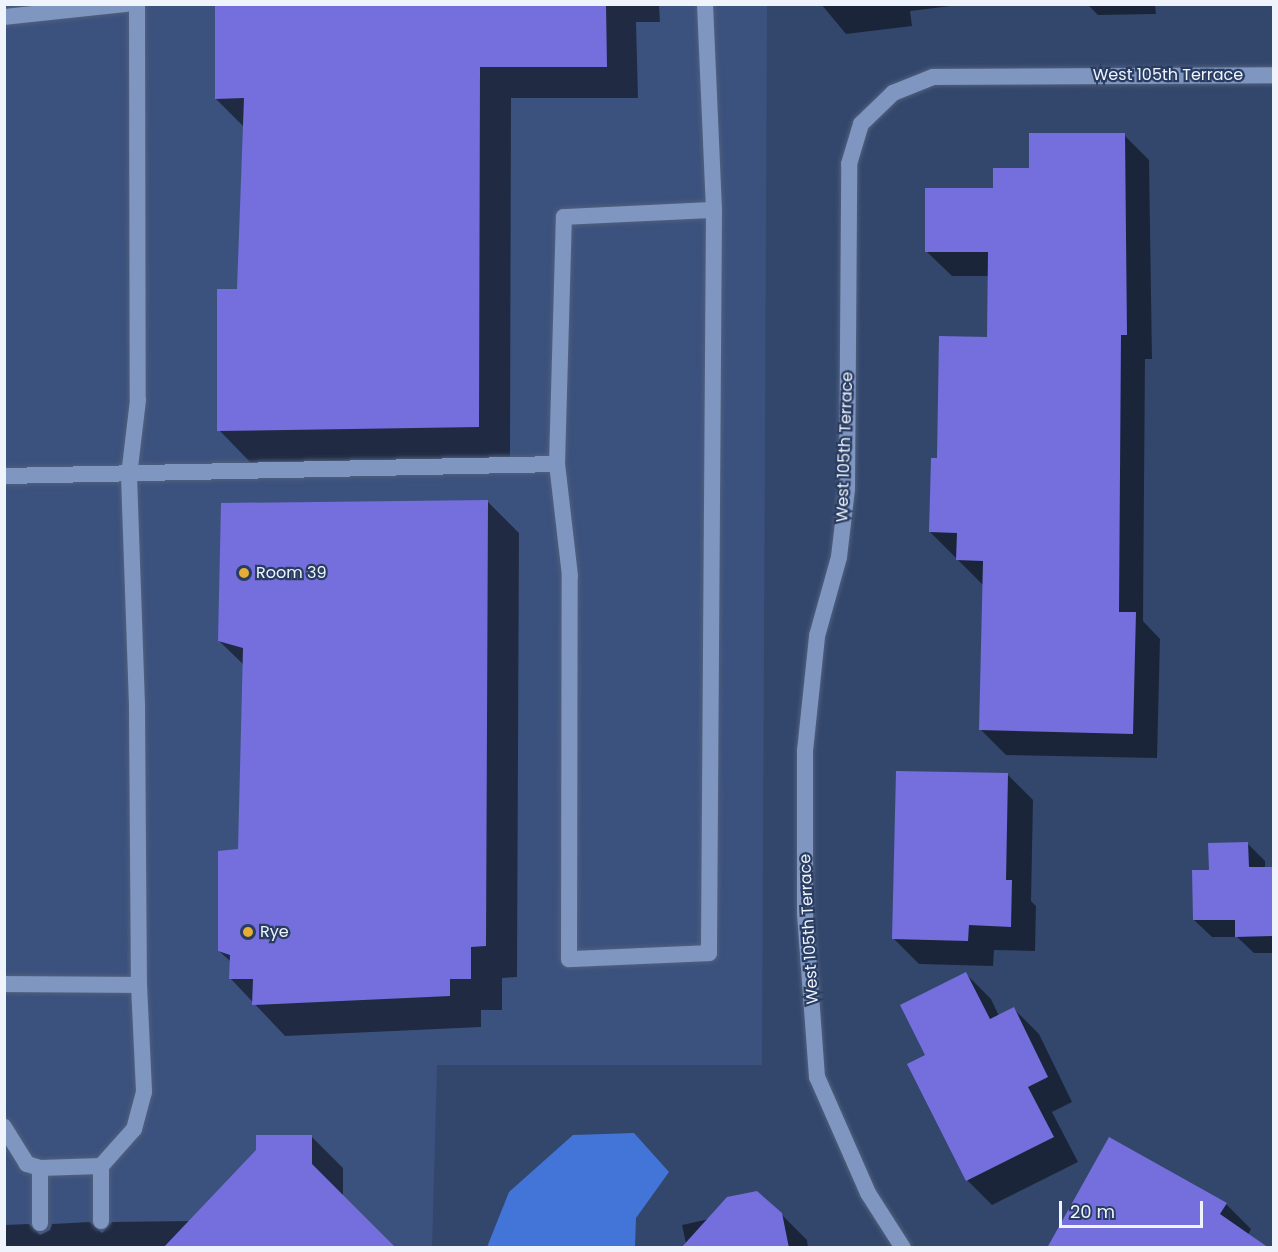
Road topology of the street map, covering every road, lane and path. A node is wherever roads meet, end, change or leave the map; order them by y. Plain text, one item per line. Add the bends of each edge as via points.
1 (126, 4) edge
2 (137, 4) edge
3 (705, 4) edge
4 (4, 17) edge
5 (1274, 75) edge
6 (714, 210) junction
7 (556, 464) junction
8 (4, 476) edge
9 (129, 476) junction
10 (4, 984) edge
11 (139, 985) junction
12 (4, 1128) edge
13 (101, 1166) junction
14 (40, 1168) junction
15 (101, 1221) dead end
16 (40, 1222) dead end
17 (903, 1248) edge

1 - 4 street
2 - 9 street via 138,400
3 - 6 street
5 - 17 street, West 105th Terrace via 933,77 893,93 861,124 849,164 847,489 839,558 817,636 805,751 805,912 817,1077 868,1193
6 - 7 street via 564,217
6 - 7 street via 709,953 569,959 570,576
7 - 9 street
8 - 9 street
9 - 11 street via 136,663
10 - 11 street
11 - 13 street via 144,1092 134,1129
12 - 14 street via 27,1164
13 - 14 street
13 - 15 street
14 - 16 street

